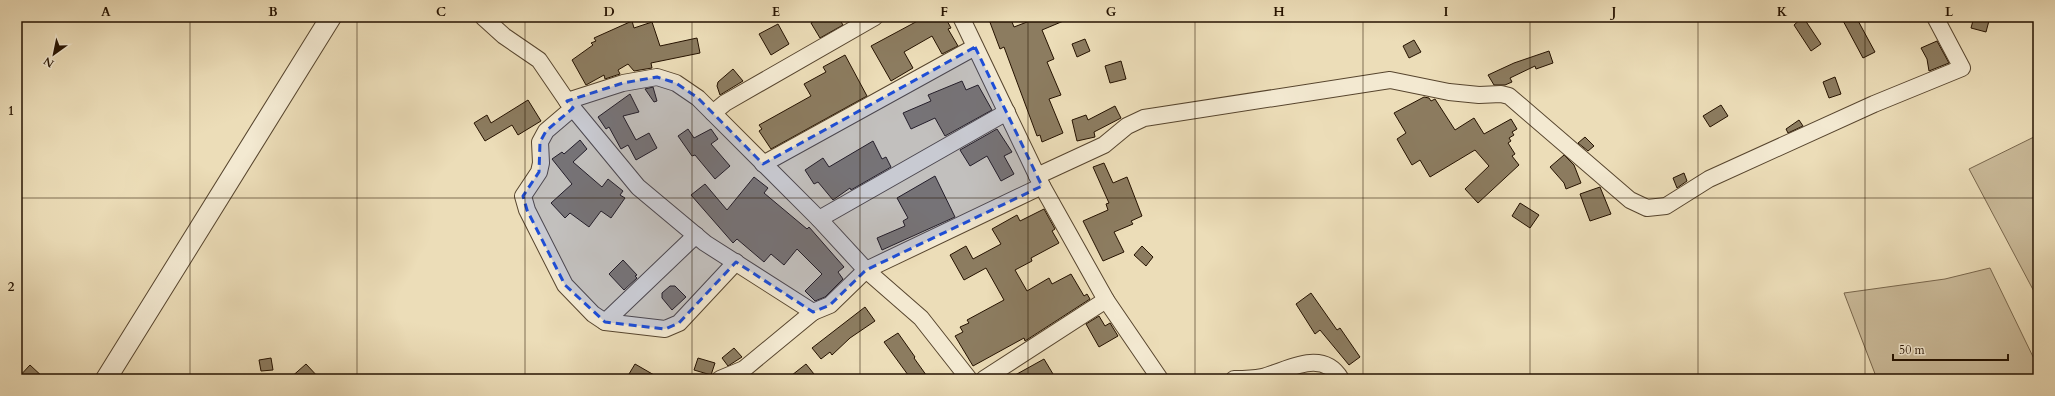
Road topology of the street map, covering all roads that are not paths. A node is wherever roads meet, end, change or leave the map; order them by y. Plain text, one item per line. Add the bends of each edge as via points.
1 (331, 17) edge
2 (483, 17) edge
3 (875, 17) edge
4 (960, 17) edge
5 (1936, 17) edge
6 (975, 47) junction
7 (570, 104) junction
8 (1007, 112) junction
9 (712, 113) junction
10 (763, 164) junction
11 (1040, 181) junction
12 (820, 219) junction
13 (696, 235) junction
14 (736, 262) junction
15 (866, 270) junction
16 (1106, 300) junction
17 (813, 312) junction
18 (605, 322) junction
19 (106, 379) edge
20 (720, 379) edge
21 (969, 379) edge
22 (984, 379) edge
23 (1160, 379) edge
24 (1234, 379) edge
25 (1341, 379) edge

1 - 19 street
2 - 7 street via 504,36 539,60
3 - 9 street
4 - 6 street
5 - 11 street via 1962,68 1874,104 1710,179 1666,206 1647,208 1630,200 1509,96 1449,92 1390,80 1144,118 1127,126 1104,145
6 - 8 street
6 - 10 street
7 - 9 street via 624,83 657,77 676,83 698,98
7 - 13 street via 638,188
7 - 18 street via 546,131 540,142 539,172 524,196 527,210 565,286 593,314
8 - 11 street
8 - 12 street
9 - 10 street
10 - 12 street
11 - 15 street
11 - 16 street
12 - 15 street
13 - 14 street
13 - 18 street
14 - 17 street
14 - 18 street via 679,323 665,329
15 - 17 street via 830,305
15 - 21 street via 921,318
16 - 22 street
16 - 23 street
17 - 20 street via 744,369
24 - 25 street via 1260,378 1305,362 1321,363 1337,373

